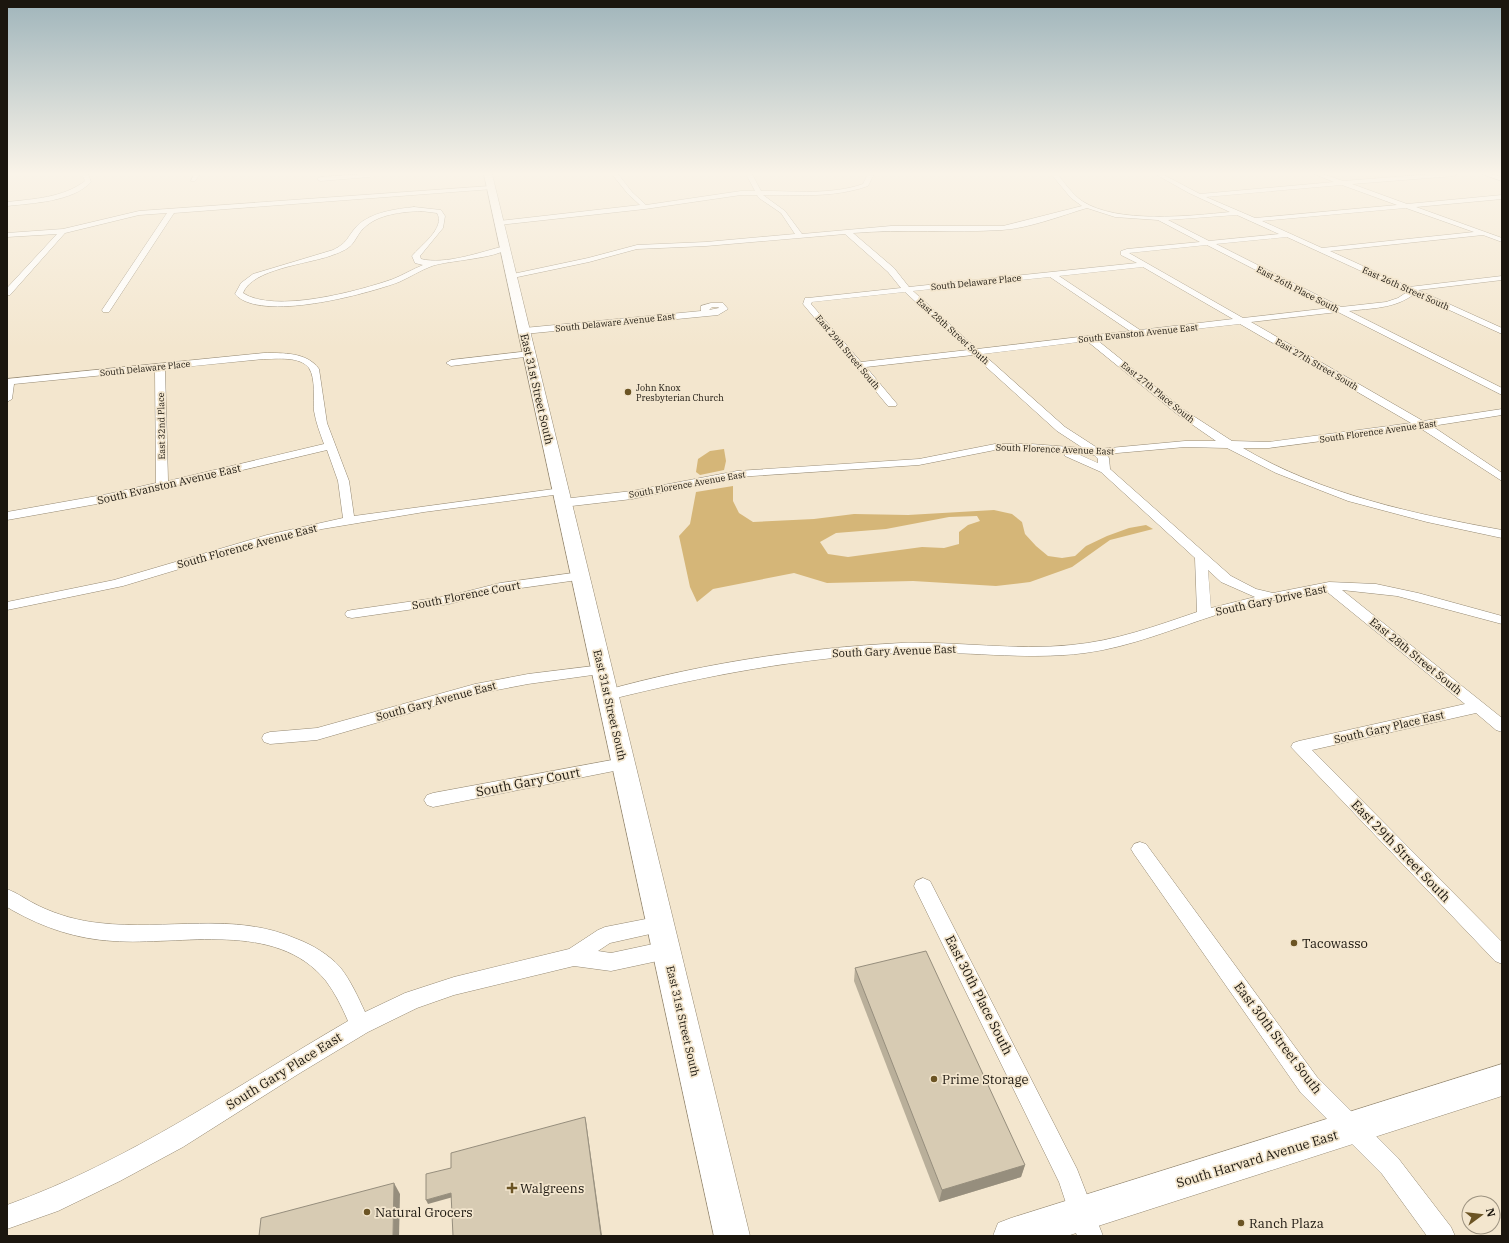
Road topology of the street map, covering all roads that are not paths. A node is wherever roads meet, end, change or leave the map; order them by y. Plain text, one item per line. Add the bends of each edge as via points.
1 (49, 232) edge
2 (62, 232) edge
3 (157, 232) edge
4 (356, 232) edge
5 (437, 232) edge
6 (501, 232) edge
7 (797, 232) edge
8 (846, 232) joint
9 (1185, 232) edge
10 (1282, 232) edge
11 (1479, 232) edge
12 (1502, 232) edge
13 (1485, 234) junction
14 (7, 235) edge
15 (1289, 235) junction
16 (800, 236) junction
17 (1502, 240) edge
18 (1206, 243) junction
19 (1322, 250) junction
20 (506, 251) junction
21 (430, 264) junction
22 (1144, 265) junction
23 (1051, 274) junction
24 (511, 277) junction
25 (1502, 278) edge
26 (906, 289) junction
27 (1411, 290) junction
28 (7, 293) edge
29 (808, 300) joint
30 (106, 310) dead end
31 (1339, 310) junction
32 (706, 313) dead end
33 (1242, 322) junction
34 (524, 331) junction
35 (1502, 331) edge
36 (1139, 333) junction
37 (1090, 339) junction
38 (976, 352) junction
39 (530, 354) junction
40 (451, 363) dead end
41 (860, 366) junction
42 (160, 367) junction
43 (9, 382) edge
44 (1502, 392) edge
45 (7, 399) edge
46 (892, 404) dead end
47 (1502, 412) edge
48 (1421, 424) junction
49 (1061, 429) junction
50 (1228, 444) junction
51 (329, 446) junction
52 (1059, 450) junction
53 (1097, 452) junction
54 (1105, 470) junction
55 (1502, 478) edge
56 (162, 486) junction
57 (562, 497) junction
58 (7, 516) edge
59 (349, 521) junction
60 (1502, 534) edge
61 (1201, 556) junction
62 (580, 576) junction
63 (1329, 586) junction
64 (1273, 597) junction
65 (7, 606) edge
66 (352, 614) dead end
67 (1204, 615) junction
68 (1502, 620) edge
69 (602, 670) junction
70 (608, 695) junction
71 (1478, 707) junction
72 (1502, 726) edge
73 (270, 738) dead end
74 (1300, 747) joint
75 (623, 764) junction
76 (433, 800) dead end
77 (1140, 849) dead end
78 (923, 886) dead end
79 (7, 897) edge
80 (664, 937) junction
81 (1502, 954) edge
82 (574, 958) junction
83 (360, 1025) junction
84 (1502, 1080) edge
85 (1352, 1129) junction
86 (7, 1217) edge
87 (1086, 1225) edge
88 (732, 1236) edge
89 (1011, 1236) edge
90 (1442, 1236) edge

1 - 14 street
2 - 28 street
3 - 30 street
4 - 21 street via 349,239 348,245 340,249 252,278 242,285 239,294 248,300 274,305 335,297 397,280
5 - 21 street via 416,256 418,261
6 - 20 main road, East 31st Street South
7 - 16 street
8 - 16 street
8 - 26 street, East 28th Street South via 892,270
9 - 18 street, East 26th Place South
10 - 15 street, East 26th Street South
11 - 13 street
12 - 13 street
13 - 17 street
13 - 19 street
15 - 18 street
15 - 19 street, East 26th Street South
16 - 24 street via 637,247
18 - 22 street, East 27th Street South via 1124,251
18 - 31 street, East 26th Place South
19 - 27 street, East 26th Street South
20 - 21 street
20 - 24 main road, East 31st Street South
22 - 23 street, South Delaware Place
22 - 33 street, East 27th Street South
23 - 26 street, South Delaware Place
23 - 36 street
24 - 34 main road, East 31st Street South
25 - 27 street, South Evanston Avenue East
26 - 29 street, South Delaware Place
26 - 38 street, East 28th Street South
27 - 31 street, South Evanston Avenue East via 1407,297 1395,303
27 - 35 street, East 26th Street South
29 - 41 street, East 29th Street South via 807,304
31 - 33 street, South Evanston Avenue East
31 - 44 street, East 26th Place South
32 - 34 street, South Delaware Avenue East
33 - 36 street, South Evanston Avenue East
33 - 48 street, East 27th Street South
34 - 39 main road, East 31st Street South
36 - 37 street, South Evanston Avenue East
37 - 38 street, South Evanston Avenue East
37 - 50 street, East 27th Place South via 1177,408
38 - 41 street, South Evanston Avenue East
38 - 49 street, East 28th Street South
39 - 40 street
39 - 57 main road, East 31st Street South
41 - 46 street, East 29th Street South
42 - 43 street, South Delaware Place
42 - 51 street, South Delaware Place via 248,357 279,356 303,361 315,369 320,417
42 - 56 street, East 32nd Place
43 - 45 street
47 - 48 street, South Florence Avenue East
48 - 50 street, South Florence Avenue East via 1282,444
48 - 55 street, East 27th Street South
49 - 52 street
49 - 53 street, East 28th Street South
50 - 53 street, South Florence Avenue East via 1185,444
50 - 60 street, East 27th Place South via 1284,473 1337,493 1399,512
51 - 56 street, South Evanston Avenue East
51 - 59 street via 342,476
52 - 53 street, South Florence Avenue East
52 - 54 street
52 - 57 street, South Florence Avenue East via 999,446 919,462 751,473 632,495
53 - 54 street via 1103,458
54 - 61 street
56 - 58 street, South Evanston Avenue East via 101,500
57 - 59 street, South Florence Avenue East
57 - 62 main road, East 31st Street South
59 - 65 street, South Florence Avenue East via 262,540 76,594
61 - 64 street via 1237,586
61 - 67 street
62 - 66 street, South Florence Court via 500,587 449,600
62 - 69 main road, East 31st Street South
63 - 64 street, South Gary Drive East
63 - 68 street, South Gary Drive East via 1362,586 1395,591
63 - 71 street, East 28th Street South
64 - 67 street, South Gary Drive East
67 - 70 street, South Gary Avenue East via 1151,634 1101,646 1037,651 903,648 819,654 716,670
69 - 70 main road, East 31st Street South
69 - 73 street, South Gary Avenue East via 528,679 475,689 317,734
70 - 75 main road, East 31st Street South
71 - 72 street, East 28th Street South
71 - 74 street, South Gary Place East
74 - 81 street, East 29th Street South
75 - 76 street, South Gary Court
75 - 80 main road, East 31st Street South
77 - 85 street, East 30th Street South via 1309,1085
78 - 87 street, East 30th Place South via 1069,1176
79 - 83 street via 45,919 82,929 114,933 217,931 278,939 300,948 327,968 346,994
80 - 82 street, South Gary Place East via 611,962
80 - 82 street, South Gary Place East via 605,936
80 - 88 main road, East 31st Street South
82 - 83 street, South Gary Place East via 454,986 412,1000
83 - 86 street, South Gary Place East via 175,1139 112,1173 56,1199
84 - 85 main road, South Harvard Avenue East
85 - 87 main road, South Harvard Avenue East
85 - 90 street, East 30th Street South via 1390,1166
87 - 89 main road, South Harvard Avenue East

